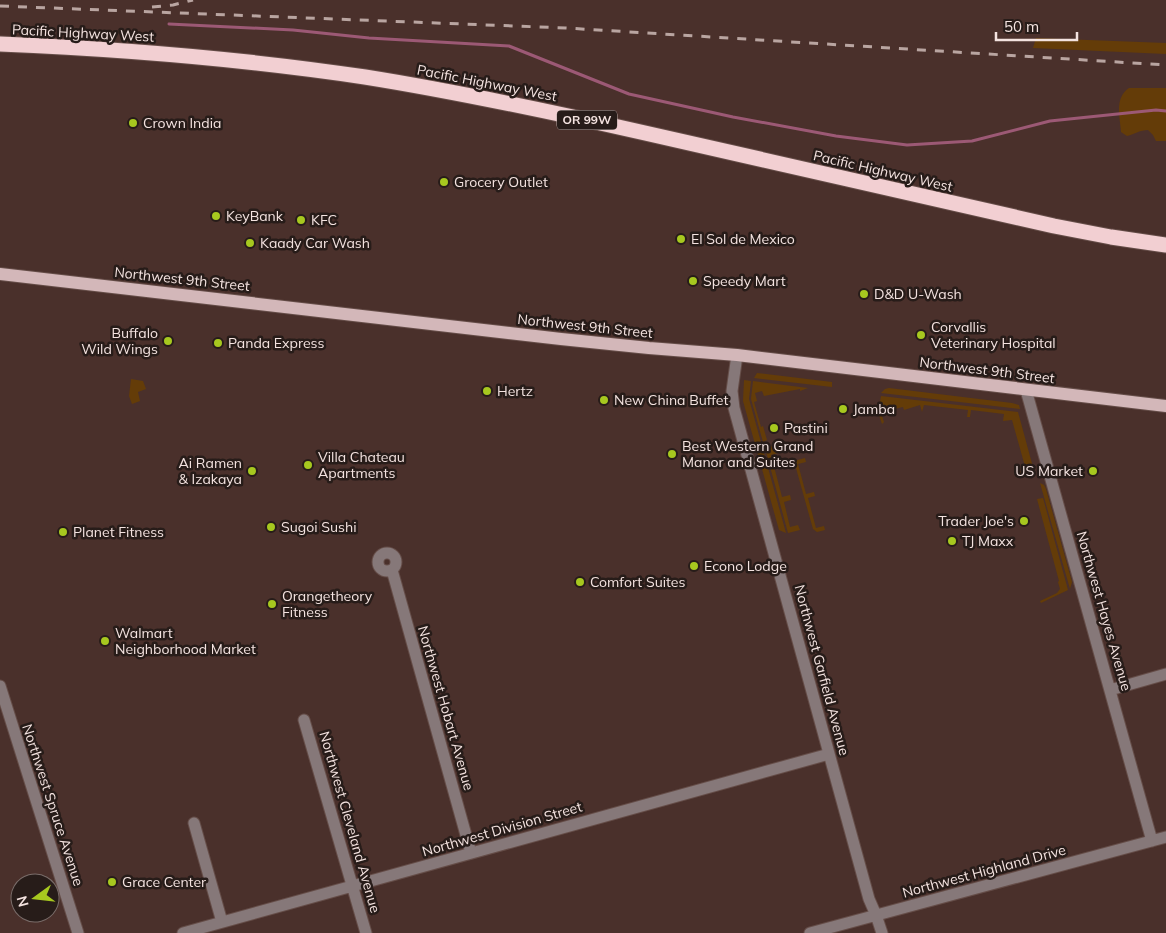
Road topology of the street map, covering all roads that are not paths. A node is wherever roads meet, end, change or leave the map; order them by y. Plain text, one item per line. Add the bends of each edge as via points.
1 (0, 44) edge
2 (1166, 245) edge
3 (0, 274) edge
4 (737, 355) junction
5 (1026, 390) junction
6 (1166, 406) edge
7 (392, 570) dead end
8 (1166, 674) edge
9 (0, 686) edge
10 (1110, 690) junction
11 (304, 720) dead end
12 (828, 754) junction
13 (194, 823) dead end
14 (1166, 837) edge
15 (1152, 841) junction
16 (470, 853) junction
17 (352, 886) junction
18 (876, 915) junction
19 (222, 922) junction
20 (78, 933) edge
21 (183, 933) edge
22 (366, 933) edge
23 (810, 933) edge
24 (882, 933) edge

1 - 2 highway, Pacific Highway West / OR 99W via 213,58 440,90 1054,226
3 - 4 main road, Northwest 9th Street via 552,338
4 - 5 main road, Northwest 9th Street
4 - 12 street, Northwest Garfield Avenue via 732,392 734,408
5 - 6 main road, Northwest 9th Street
5 - 10 street, Northwest Hayes Avenue
7 - 16 street, Northwest Hobart Avenue
8 - 10 street
9 - 20 street, Northwest Spruce Avenue
10 - 15 street, Northwest Hayes Avenue
11 - 17 street, Northwest Cleveland Avenue
12 - 16 street, Northwest Division Street
12 - 18 street, Northwest Garfield Avenue
13 - 19 street
14 - 15 street, Northwest Highland Drive
15 - 18 street, Northwest Highland Drive
16 - 17 street, Northwest Division Street
17 - 19 street, Northwest Division Street
17 - 22 street, Northwest Cleveland Avenue
18 - 23 street, Northwest Highland Drive
18 - 24 street, Northwest Garfield Avenue
19 - 21 street, Northwest Division Street

